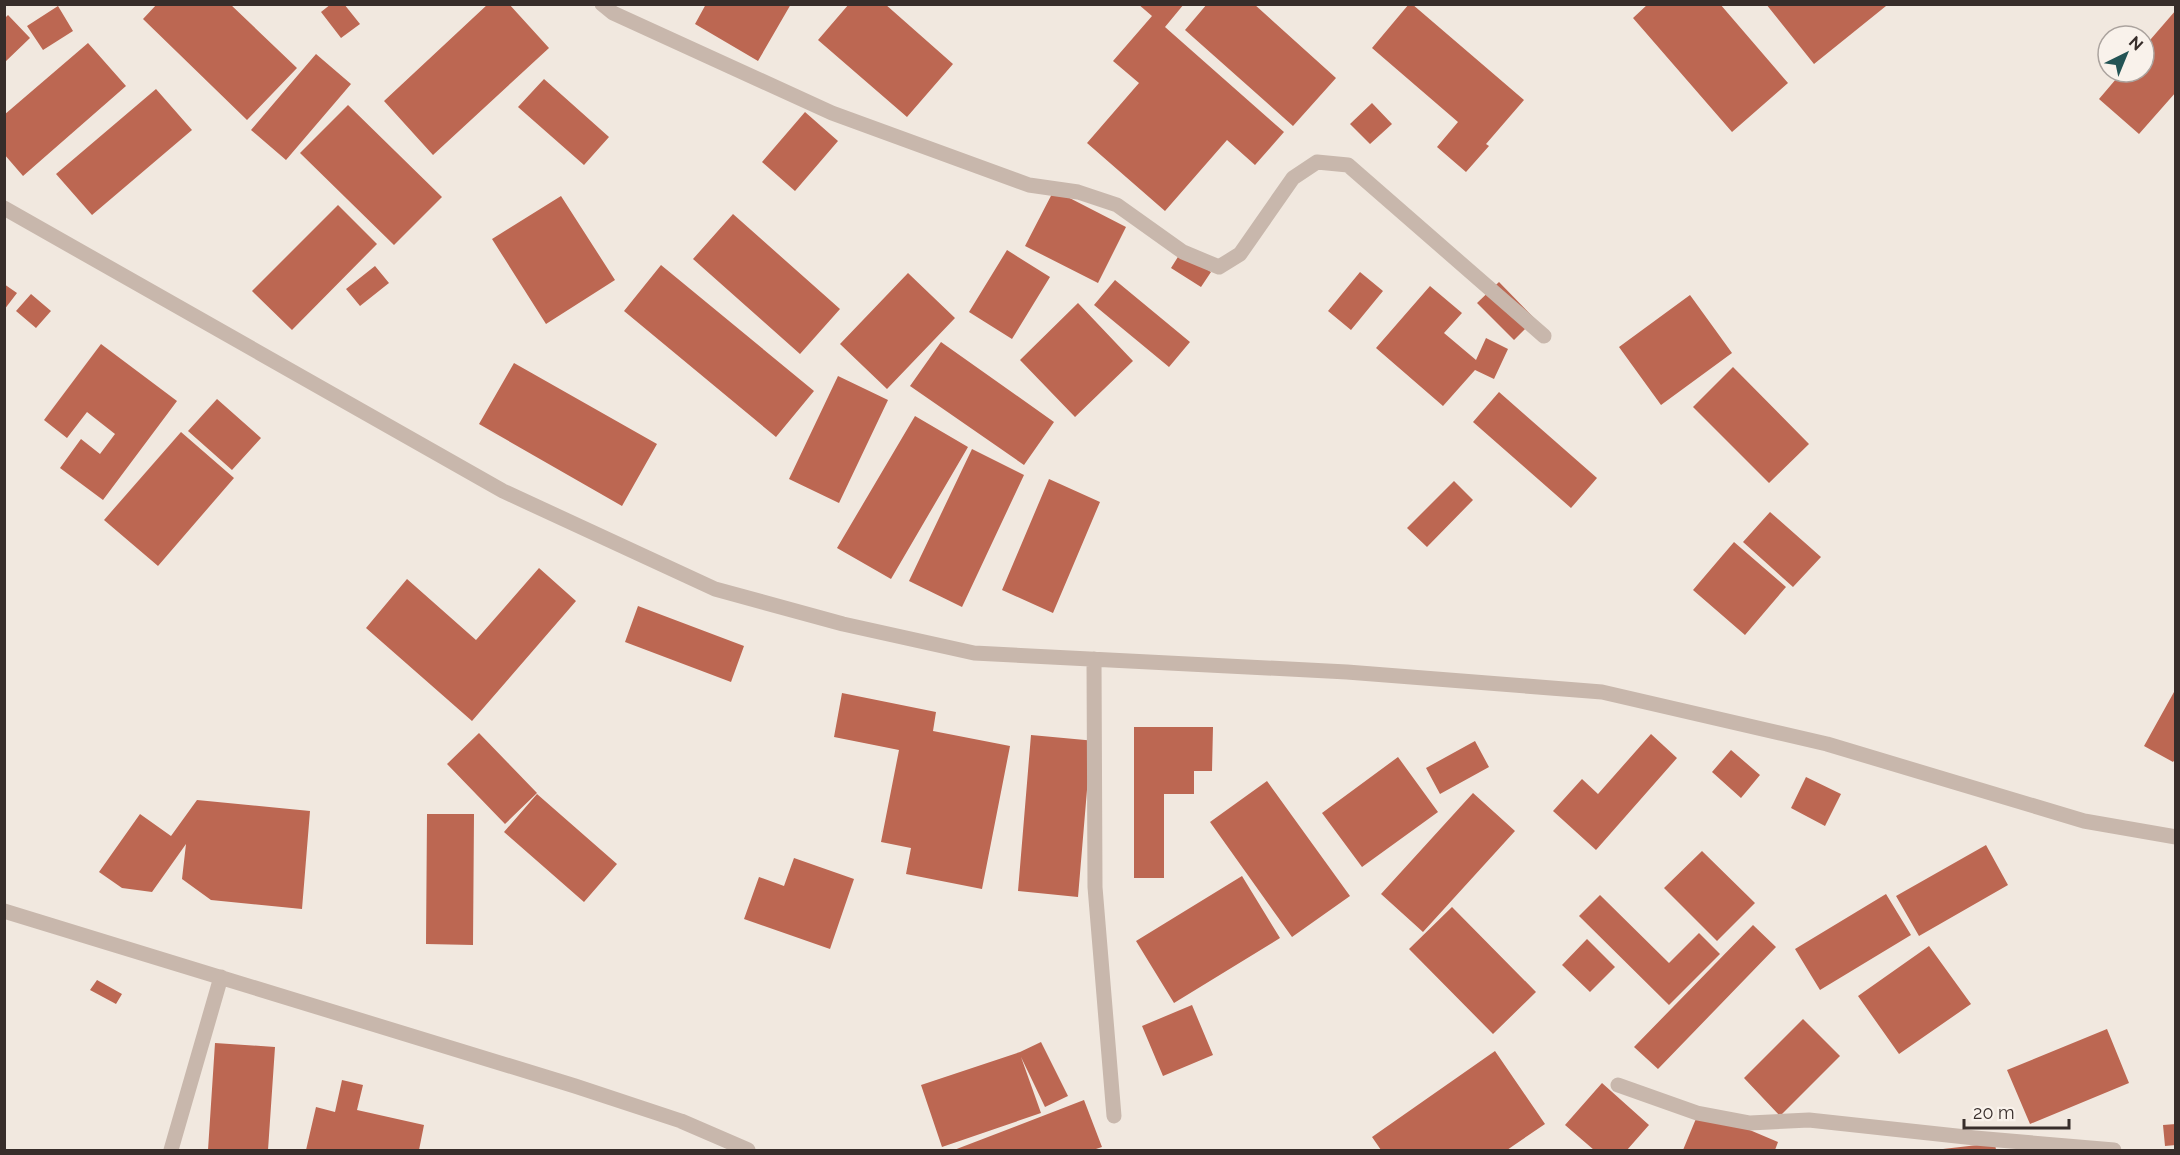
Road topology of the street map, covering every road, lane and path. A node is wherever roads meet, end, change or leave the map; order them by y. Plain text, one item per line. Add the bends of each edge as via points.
1 (602, 4) edge
2 (4, 208) edge
3 (1544, 336) dead end
4 (1094, 659) junction
5 (2175, 837) edge
6 (4, 911) edge
7 (221, 977) junction
8 (1618, 1085) dead end
9 (1114, 1116) dead end
10 (171, 1150) edge
11 (748, 1150) edge
12 (2114, 1150) edge

1 - 3 street via 613,13 832,114 1029,185 1078,192 1117,205 1183,252 1219,267 1240,255 1293,178 1317,162 1348,165
2 - 4 street via 503,491 715,588 843,624 974,653
4 - 5 street via 1347,672 1602,692 1827,744 2084,821
4 - 9 street via 1095,887
6 - 7 street
7 - 10 street
7 - 11 street via 681,1121
8 - 12 street via 1697,1113 1750,1123 1809,1120

